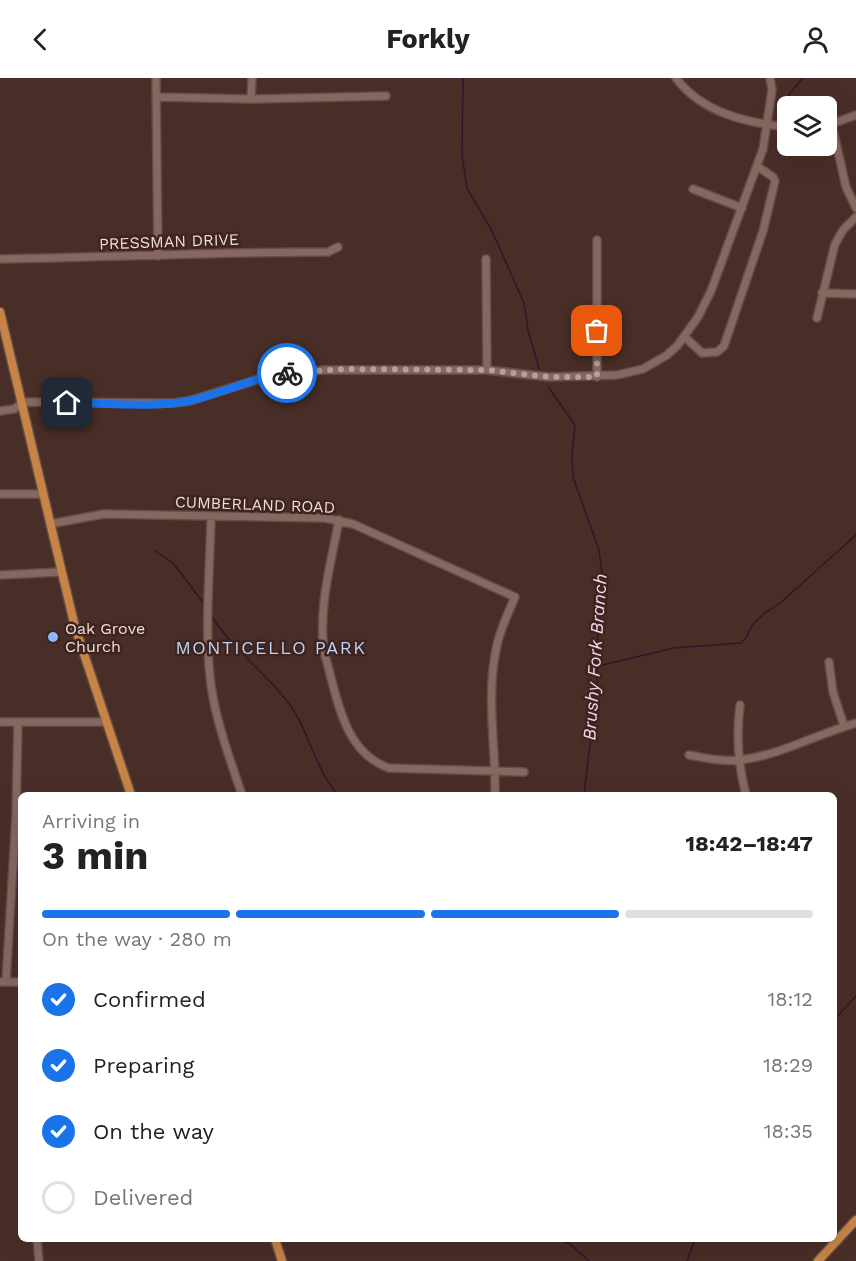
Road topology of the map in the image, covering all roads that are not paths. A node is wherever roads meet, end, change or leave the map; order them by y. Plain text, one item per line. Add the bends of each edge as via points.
1 (156, 78) edge
2 (252, 78) edge
3 (676, 78) edge
4 (770, 78) edge
5 (386, 96) dead end
6 (157, 97) junction
7 (251, 99) junction
8 (856, 115) edge
9 (837, 123) edge
10 (768, 124) junction
11 (777, 125) edge
12 (837, 155) edge
13 (757, 166) junction
14 (693, 189) dead end
15 (742, 208) junction
16 (856, 208) edge
17 (856, 217) edge
18 (597, 240) dead end
19 (338, 247) dead end
20 (158, 256) junction
21 (0, 258) edge
22 (486, 259) dead end
23 (822, 293) junction
24 (856, 294) edge
25 (0, 315) edge
26 (817, 318) dead end
27 (685, 337) junction
28 (488, 370) junction
29 (597, 377) junction
30 (23, 403) junction
31 (0, 411) edge
32 (0, 494) edge
33 (43, 494) junction
34 (211, 516) junction
35 (339, 520) junction
36 (50, 524) junction
37 (61, 572) junction
38 (0, 575) edge
39 (829, 662) dead end
40 (740, 705) dead end
41 (0, 722) edge
42 (107, 722) junction
43 (18, 723) junction
44 (856, 723) edge
45 (844, 726) junction
46 (689, 755) dead end
47 (739, 760) junction
48 (496, 772) junction
49 (524, 772) dead end
50 (130, 792) edge
51 (241, 792) edge
52 (495, 792) edge
53 (745, 792) edge
54 (3, 982) edge
55 (856, 1220) edge
56 (837, 1240) edge
57 (37, 1242) edge
58 (276, 1242) edge
59 (836, 1242) edge
60 (39, 1261) edge
61 (282, 1261) edge
62 (818, 1261) edge

1 - 6 street
2 - 7 street
3 - 10 street via 707,106
4 - 10 street
5 - 7 street
6 - 7 street
6 - 20 street
8 - 9 street
10 - 11 street
10 - 13 street
12 - 16 street
13 - 15 street
13 - 27 street via 775,181 760,240 724,346 717,352 702,353
14 - 15 street
15 - 27 street via 711,291
17 - 23 street via 835,244
18 - 29 street
19 - 20 street, PRESSMAN DRIVE via 328,252
20 - 21 street, PRESSMAN DRIVE
22 - 28 street
23 - 24 street
23 - 26 street
25 - 30 main road
27 - 29 street via 668,355 643,369
28 - 29 street via 549,377
28 - 30 street via 302,371 173,403
30 - 31 street via 14,410
30 - 33 main road
32 - 33 street
33 - 36 main road
34 - 35 street, CUMBERLAND ROAD
34 - 36 street, CUMBERLAND ROAD via 104,514
34 - 51 street via 211,684
35 - 48 street, CUMBERLAND ROAD via 515,597 502,628 493,667
35 - 48 street via 322,640 352,739 366,756 389,768
36 - 37 main road
37 - 38 street
37 - 42 main road via 77,636
39 - 45 street
40 - 47 street
41 - 43 street
42 - 43 street
42 - 50 main road
43 - 54 street via 16,815
44 - 45 street
45 - 47 street via 792,747
46 - 47 street
47 - 53 street
48 - 49 street
48 - 52 street
55 - 56 main road
57 - 60 street
58 - 61 main road
59 - 62 main road

